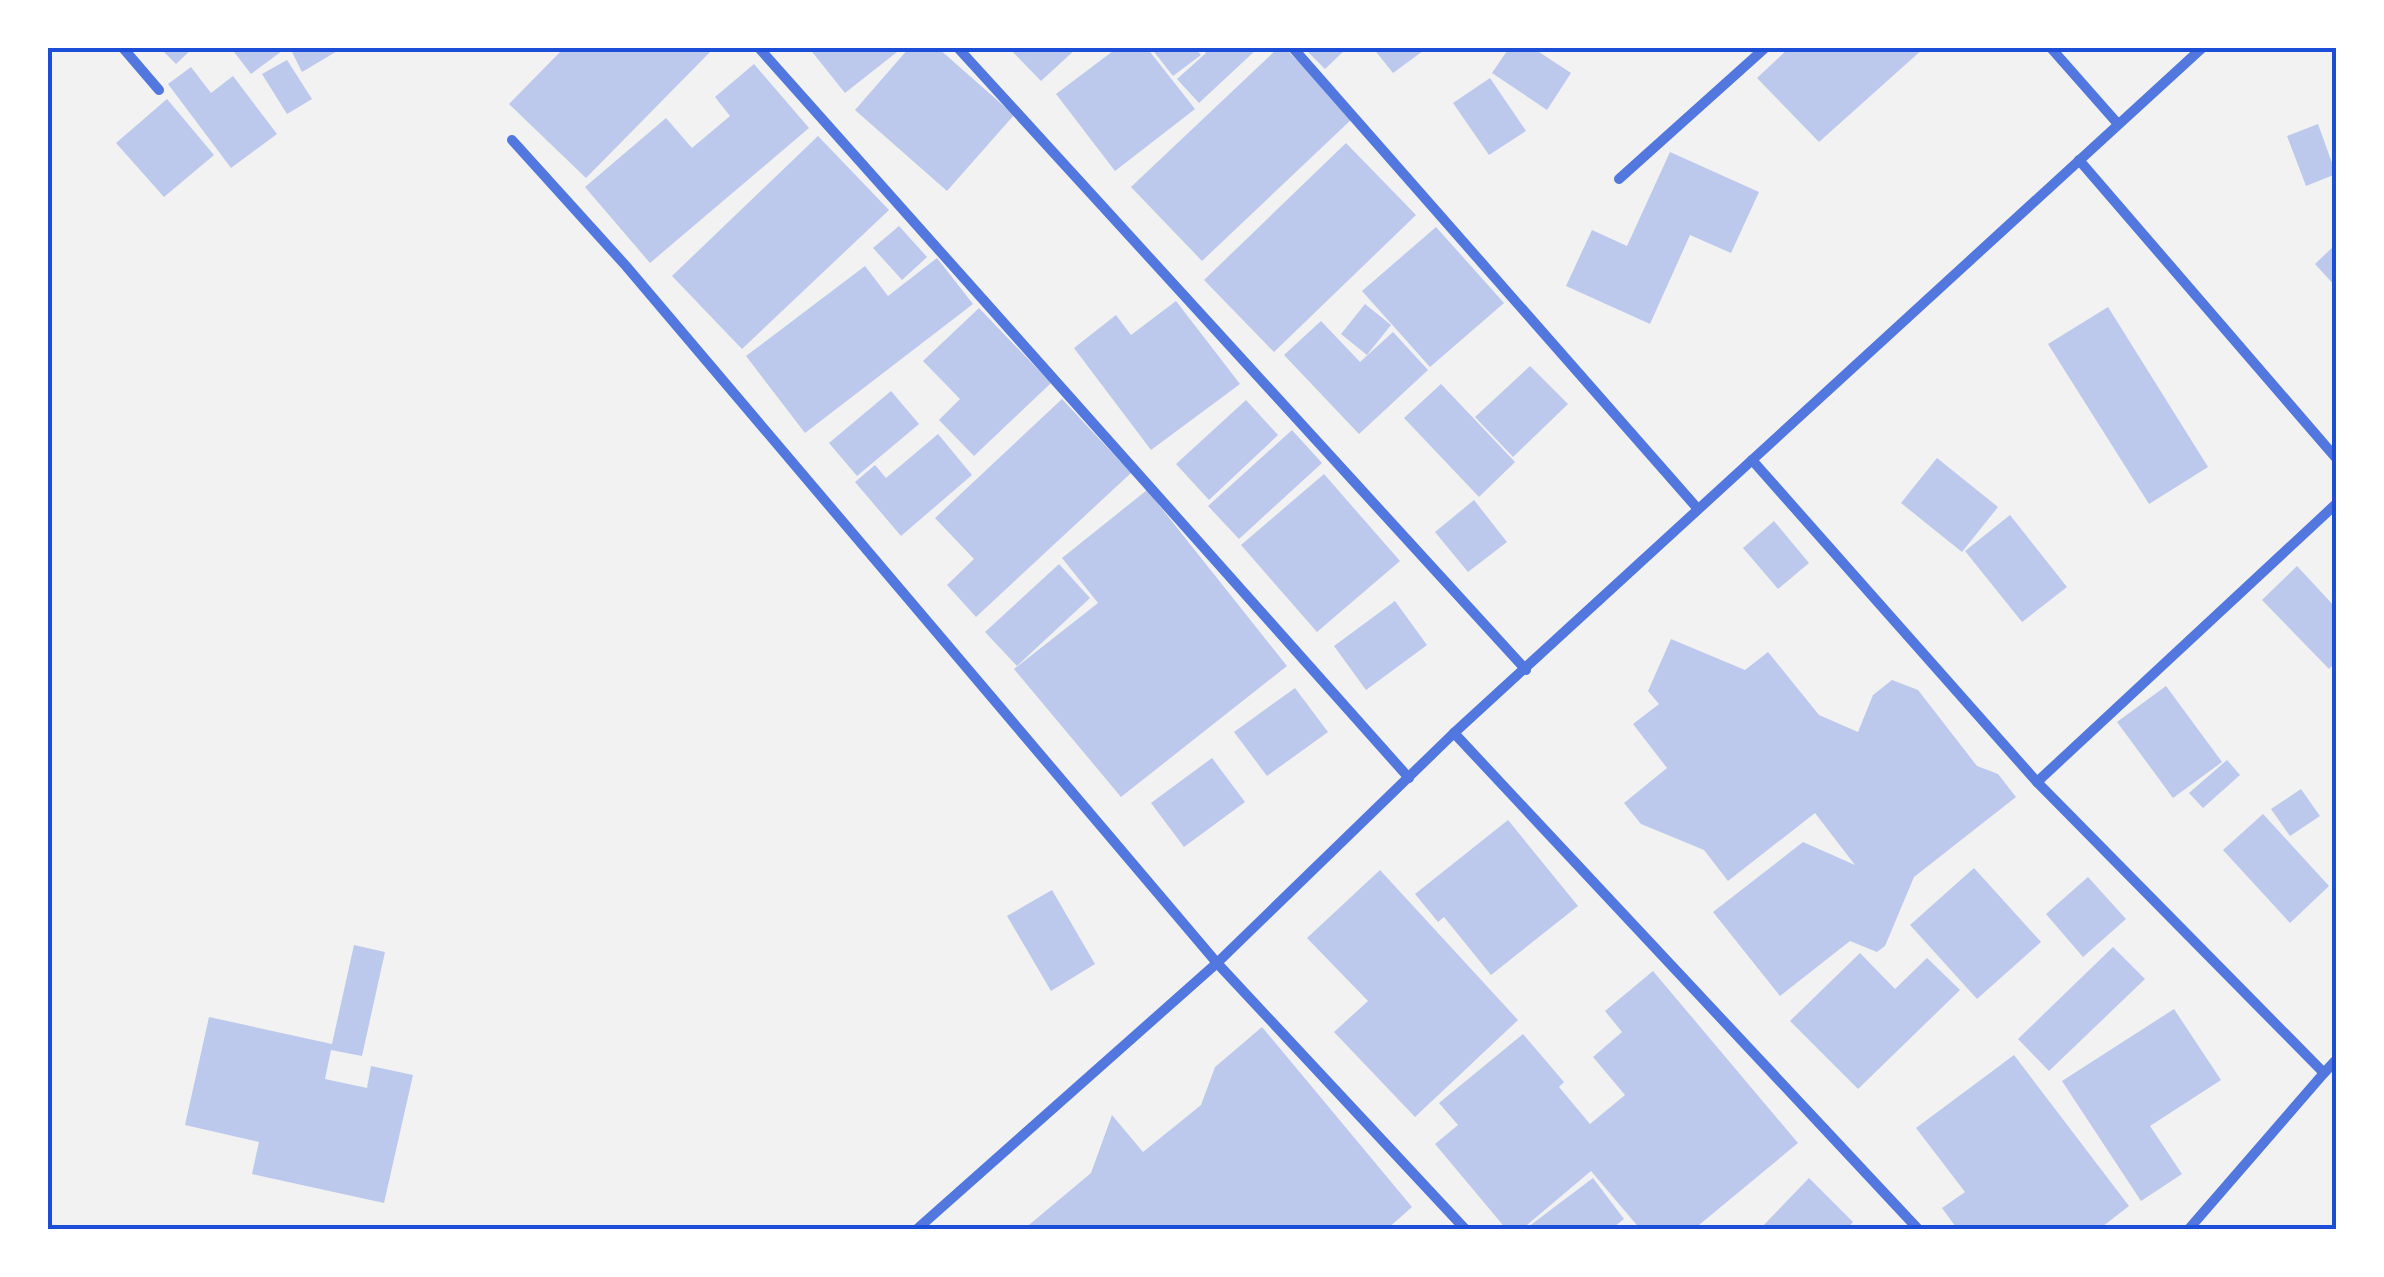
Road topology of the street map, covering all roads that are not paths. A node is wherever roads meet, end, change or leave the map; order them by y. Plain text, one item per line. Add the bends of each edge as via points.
1 (123, 48) edge
2 (759, 48) edge
3 (958, 48) edge
4 (1293, 48) edge
5 (1764, 48) edge
6 (2051, 48) edge
7 (2202, 48) edge
8 (159, 90) dead end
9 (2118, 124) junction
10 (512, 140) dead end
11 (2080, 160) junction
12 (1619, 179) dead end
13 (2336, 458) edge
14 (1752, 460) junction
15 (2336, 504) edge
16 (1698, 509) junction
17 (1526, 670) junction
18 (1454, 733) junction
19 (1409, 778) junction
20 (2037, 782) junction
21 (1216, 963) junction
22 (2336, 1060) edge
23 (2324, 1073) junction
24 (916, 1230) edge
25 (1466, 1230) edge
26 (1919, 1230) edge
27 (2188, 1230) edge

1 - 8 street
2 - 19 street
3 - 17 street
4 - 16 street
5 - 12 street
6 - 9 street
7 - 9 street
9 - 11 street
10 - 21 street
11 - 13 street
11 - 14 street
14 - 16 street
14 - 20 street
15 - 20 street
16 - 17 street
17 - 18 street
18 - 19 street
18 - 26 street
19 - 21 street
20 - 23 street
21 - 24 street
21 - 25 street
22 - 23 street
23 - 27 street

